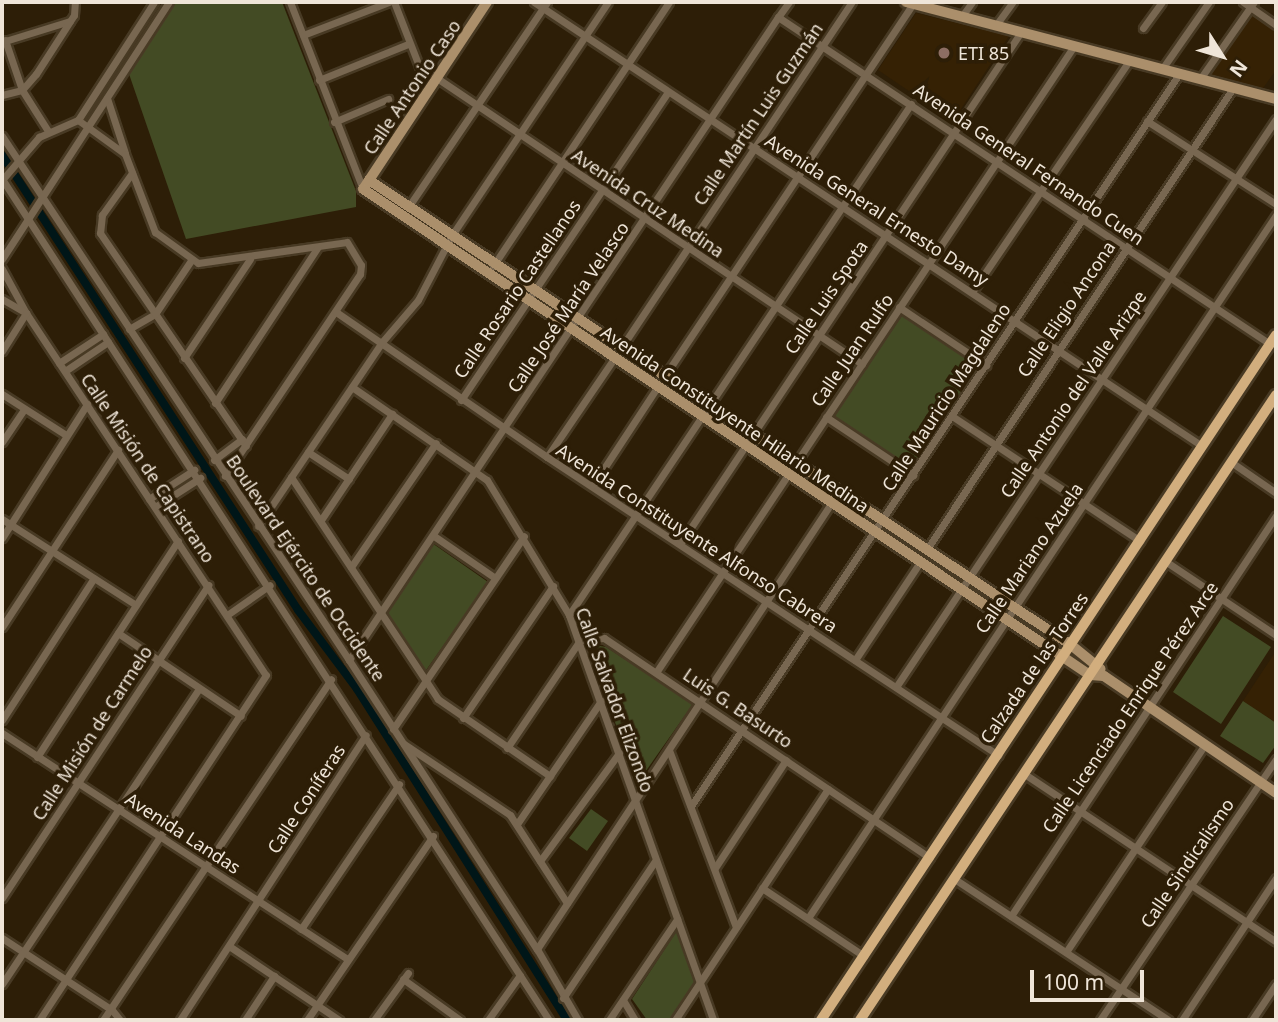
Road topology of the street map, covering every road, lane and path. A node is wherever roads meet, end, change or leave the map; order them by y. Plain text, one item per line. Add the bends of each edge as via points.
1 (75, 2) edge
2 (154, 2) edge
3 (169, 2) edge
4 (290, 2) edge
5 (391, 2) edge
6 (487, 2) edge
7 (534, 2) edge
8 (608, 2) edge
9 (669, 2) edge
10 (789, 2) edge
11 (852, 2) edge
12 (972, 2) edge
13 (1013, 2) edge
14 (1162, 2) edge
15 (1209, 2) edge
16 (1242, 2) edge
17 (918, 3) edge
18 (1252, 4) edge
19 (545, 5) edge
20 (962, 16) junction
21 (778, 17) junction
22 (71, 20) junction
23 (996, 25) junction
24 (1276, 25) edge
25 (1143, 28) dead end
26 (1021, 32) junction
27 (303, 35) junction
28 (585, 36) junction
29 (3, 41) edge
30 (408, 44) junction
31 (823, 45) junction
32 (1073, 46) junction
33 (1129, 61) junction
34 (628, 65) junction
35 (1162, 69) junction
36 (867, 73) junction
37 (1179, 74) junction
38 (436, 78) junction
39 (1200, 79) junction
40 (319, 80) junction
41 (1233, 88) junction
42 (22, 90) junction
43 (668, 92) junction
44 (2, 95) edge
45 (107, 98) junction
46 (388, 99) dead end
47 (1276, 99) edge
48 (911, 104) junction
49 (476, 107) junction
50 (1276, 119) edge
51 (78, 120) junction
52 (711, 120) junction
53 (1147, 121) junction
54 (334, 122) junction
55 (88, 127) junction
56 (48, 131) junction
57 (954, 133) junction
58 (519, 135) junction
59 (2, 136) edge
60 (754, 148) junction
61 (1192, 149) junction
62 (125, 154) junction
63 (997, 161) junction
64 (15, 163) junction
65 (561, 164) junction
66 (132, 173) junction
67 (797, 177) junction
68 (1237, 178) junction
69 (3, 179) edge
70 (366, 184) junction
71 (602, 191) junction
72 (1041, 191) junction
73 (41, 200) junction
74 (1276, 204) edge
75 (409, 206) junction
76 (842, 207) junction
77 (1276, 215) edge
78 (30, 217) junction
79 (1083, 219) junction
80 (645, 220) junction
81 (886, 236) junction
82 (449, 240) junction
83 (318, 247) junction
84 (687, 248) junction
85 (1126, 248) junction
86 (2, 259) edge
87 (192, 259) junction
88 (250, 259) junction
89 (929, 263) junction
90 (491, 268) junction
91 (2, 269) edge
92 (731, 277) junction
93 (1170, 277) junction
94 (972, 292) junction
95 (532, 295) junction
96 (2, 299) edge
97 (775, 306) junction
98 (899, 307) junction
99 (1215, 307) junction
100 (336, 312) junction
101 (26, 313) junction
102 (155, 314) junction
103 (1015, 320) junction
104 (575, 324) junction
105 (129, 329) junction
106 (103, 334) junction
107 (819, 336) junction
108 (108, 342) junction
109 (382, 342) junction
110 (1274, 343) edge
111 (621, 348) junction
112 (1058, 350) junction
113 (2, 351) edge
114 (184, 358) junction
115 (615, 358) junction
116 (59, 363) junction
117 (862, 364) junction
118 (986, 365) junction
119 (65, 371) junction
120 (1102, 380) junction
121 (661, 382) junction
122 (352, 387) junction
123 (2, 394) edge
124 (1276, 395) edge
125 (461, 400) junction
126 (215, 403) junction
127 (87, 404) junction
128 (24, 409) junction
129 (1146, 410) junction
130 (705, 411) junction
131 (392, 414) junction
132 (952, 416) junction
133 (826, 418) junction
134 (505, 429) junction
135 (66, 435) junction
136 (750, 441) junction
137 (2, 442) edge
138 (244, 442) junction
139 (436, 443) junction
140 (995, 445) junction
141 (1202, 446) junction
142 (118, 450) junction
143 (308, 452) junction
144 (547, 457) junction
145 (214, 460) junction
146 (1231, 462) junction
147 (792, 469) junction
148 (194, 470) junction
149 (477, 471) junction
150 (1039, 474) junction
151 (913, 475) junction
152 (225, 476) junction
153 (291, 477) junction
154 (200, 478) junction
155 (349, 479) junction
156 (593, 485) junction
157 (1276, 493) edge
158 (149, 499) junction
159 (832, 502) junction
160 (1084, 504) junction
161 (155, 507) junction
162 (636, 513) junction
163 (1276, 516) edge
164 (2, 519) edge
165 (321, 520) junction
166 (881, 522) junction
167 (11, 525) junction
168 (258, 526) junction
169 (875, 532) junction
170 (434, 536) junction
171 (524, 536) junction
172 (2, 538) edge
173 (178, 541) junction
174 (1140, 541) junction
175 (680, 544) junction
176 (927, 549) junction
177 (52, 551) junction
178 (1165, 561) junction
179 (920, 562) junction
180 (351, 567) junction
181 (722, 572) junction
182 (94, 578) junction
183 (495, 578) junction
184 (969, 578) junction
185 (208, 585) junction
186 (270, 586) junction
187 (552, 586) junction
188 (961, 589) junction
189 (1221, 598) junction
190 (766, 602) junction
191 (136, 605) junction
192 (1015, 608) junction
193 (382, 613) junction
194 (227, 615) junction
195 (569, 615) junction
196 (1007, 620) junction
197 (2, 627) edge
198 (809, 630) junction
199 (118, 633) junction
200 (1276, 635) edge
201 (580, 640) junction
202 (1071, 645) junction
203 (1063, 657) junction
204 (349, 660) junction
205 (855, 660) junction
206 (158, 661) junction
207 (1098, 663) junction
208 (657, 671) junction
209 (1090, 675) junction
210 (1104, 677) junction
211 (331, 679) junction
212 (426, 680) junction
213 (896, 687) junction
214 (199, 689) junction
215 (601, 701) junction
216 (701, 702) junction
217 (1149, 706) junction
218 (241, 716) junction
219 (942, 717) junction
220 (463, 718) junction
221 (2, 720) edge
222 (393, 729) junction
223 (743, 730) junction
224 (2, 733) edge
225 (366, 735) junction
226 (400, 742) junction
227 (1205, 744) junction
228 (507, 748) junction
229 (669, 750) junction
230 (619, 753) junction
231 (998, 755) junction
232 (37, 757) junction
233 (1276, 759) edge
234 (786, 760) junction
235 (1023, 773) junction
236 (550, 776) junction
237 (1261, 782) junction
238 (77, 783) junction
239 (398, 784) junction
240 (828, 789) junction
241 (1276, 793) edge
242 (635, 801) junction
243 (691, 806) junction
244 (119, 810) junction
245 (1079, 811) junction
246 (874, 819) junction
247 (517, 824) junction
248 (433, 836) junction
249 (161, 838) junction
250 (1135, 848) junction
251 (930, 858) junction
252 (540, 861) junction
253 (655, 861) junction
254 (207, 868) junction
255 (715, 868) junction
256 (953, 878) junction
257 (1276, 878) edge
258 (1191, 885) junction
259 (762, 888) junction
260 (2, 898) edge
261 (258, 901) junction
262 (567, 903) junction
263 (1011, 916) junction
264 (808, 918) junction
265 (677, 919) junction
266 (1247, 923) junction
267 (736, 927) junction
268 (301, 929) junction
269 (2, 938) edge
270 (1276, 942) edge
271 (229, 946) junction
272 (537, 949) junction
273 (1066, 952) junction
274 (25, 953) junction
275 (864, 956) junction
276 (348, 959) junction
277 (520, 975) junction
278 (274, 976) junction
279 (68, 981) junction
280 (699, 983) junction
281 (1276, 984) edge
282 (2, 985) edge
283 (1122, 988) junction
284 (563, 998) junction
285 (623, 1000) junction
286 (317, 1005) junction
287 (112, 1010) junction
288 (712, 1019) edge
289 (38, 1020) edge
290 (103, 1020) edge
291 (120, 1020) edge
292 (180, 1020) edge
293 (246, 1020) edge
294 (307, 1020) edge
295 (340, 1020) edge
296 (374, 1020) edge
297 (460, 1020) edge
298 (488, 1020) edge
299 (548, 1020) edge
300 (578, 1020) edge
301 (609, 1020) edge
302 (635, 1020) edge
303 (675, 1020) edge
304 (703, 1020) edge
305 (821, 1020) edge
306 (860, 1020) edge
307 (1100, 1020) edge
308 (1168, 1020) edge
309 (1182, 1020) edge
310 (1252, 1020) edge

1 - 22 street
2 - 51 street
3 - 45 street
4 - 27 street, Avenida Constituyente Hilario Medina
5 - 27 street
5 - 30 street
6 - 38 street, Calle Antonio Caso
7 - 19 street, Avenida General Ernesto Damy
8 - 28 street
9 - 34 street
10 - 21 street
11 - 31 street, Calle Martín Luis Guzmán
12 - 20 street
13 - 23 street
14 - 25 street
15 - 35 street
16 - 18 street
17 - 20 street
17 - 36 street
18 - 24 street
18 - 39 street
19 - 28 street, Avenida General Ernesto Damy
19 - 49 street
20 - 23 street
21 - 31 street, Avenida General Fernando Cuen
21 - 52 street, Calle José María Velasco
22 - 29 street
22 - 42 street
23 - 26 street
26 - 32 street
26 - 57 street, Calle Luis Spota
27 - 40 street, Avenida Constituyente Hilario Medina
28 - 34 street, Avenida General Ernesto Damy
28 - 58 street
29 - 42 street
30 - 38 street, Avenida Cruz Medina via 419,66
30 - 40 street
31 - 36 street, Avenida General Fernando Cuen
31 - 60 street, Calle Martín Luis Guzmán
32 - 33 street
32 - 63 street, Calle Juan Rulfo
33 - 35 street
33 - 72 street
34 - 43 street, Avenida General Ernesto Damy
34 - 65 street
35 - 37 street
36 - 48 street, Avenida General Fernando Cuen
36 - 67 street
37 - 39 street
37 - 53 street, Calle Mauricio Magdaleno
38 - 49 street, Avenida Cruz Medina
38 - 70 street, Calle Antonio Caso
39 - 41 street
40 - 54 street, Avenida Constituyente Hilario Medina
41 - 47 street
41 - 61 street, Calle Eligio Ancona
42 - 44 street
42 - 56 street
43 - 52 street, Avenida General Ernesto Damy
43 - 71 street, Calle Rosario Castellanos
45 - 55 street
45 - 62 street
46 - 54 street
48 - 57 street, Avenida General Fernando Cuen
48 - 76 street
49 - 58 street, Avenida Cruz Medina
49 - 75 street
50 - 68 street, Calle Antonio del Valle Arizpe
51 - 55 street
51 - 56 street
52 - 60 street, Avenida General Ernesto Damy
52 - 80 street, Calle José María Velasco
53 - 61 street
53 - 79 street, Calle Mauricio Magdaleno
54 - 70 street, Avenida Constituyente Hilario Medina via 356,176
55 - 62 street
55 - 73 street
56 - 64 street
57 - 63 street, Avenida General Fernando Cuen
57 - 81 street, Calle Luis Spota
58 - 65 street, Avenida Cruz Medina
58 - 82 street
59 - 64 street, Boulevard Ejército de Occidente
60 - 67 street, Avenida General Ernesto Damy
60 - 84 street, Calle Martín Luis Guzmán
61 - 68 street
61 - 85 street, Calle Eligio Ancona
62 - 66 street
63 - 72 street, Avenida General Fernando Cuen
63 - 89 street, Calle Juan Rulfo
64 - 69 street
64 - 73 street, Boulevard Ejército de Occidente
65 - 71 street, Avenida Cruz Medina
65 - 90 street
66 - 87 street via 155,232
66 - 102 street via 99,225
67 - 76 street, Avenida General Ernesto Damy
67 - 92 street
68 - 74 street
68 - 93 street, Calle Antonio del Valle Arizpe
69 - 78 street
70 - 75 street, Avenida Constituyente Hilario Medina
70 - 82 street, Avenida Constituyente Hilario Medina
71 - 80 street, Avenida Cruz Medina
71 - 95 street, Calle Rosario Castellanos
72 - 79 street, Avenida General Fernando Cuen
72 - 94 street
73 - 78 street
73 - 105 street, Boulevard Ejército de Occidente
75 - 82 street, Avenida Constituyente Hilario Medina
76 - 81 street, Avenida General Ernesto Damy
76 - 97 street
77 - 99 street, Calle Mariano Azuela
78 - 86 street
78 - 106 street
79 - 85 street, Avenida General Fernando Cuen
79 - 103 street, Calle Mauricio Magdaleno
80 - 84 street, Avenida Cruz Medina
80 - 104 street, Calle José María Velasco
81 - 89 street, Avenida General Ernesto Damy
81 - 107 street, Calle Luis Spota
82 - 90 street, Avenida Constituyente Hilario Medina
82 - 109 street via 418,300
83 - 88 street
83 - 100 street via 347,242 360,265 360,274
83 - 126 street
84 - 92 street, Avenida Cruz Medina
84 - 111 street, Calle Martín Luis Guzmán
85 - 93 street, Avenida General Fernando Cuen
85 - 112 street, Calle Eligio Ancona
87 - 88 street via 210,265
87 - 102 street
88 - 114 street
89 - 94 street, Avenida General Ernesto Damy
89 - 98 street, Calle Juan Rulfo
90 - 95 street, Avenida Constituyente Hilario Medina
91 - 101 street, Calle Misión de Capistrano
92 - 97 street, Avenida Cruz Medina
92 - 121 street
93 - 99 street, Avenida General Fernando Cuen
93 - 120 street, Calle Antonio del Valle Arizpe
94 - 103 street, Avenida General Ernesto Damy
95 - 104 street, Avenida Constituyente Hilario Medina
95 - 125 street, Calle Rosario Castellanos
96 - 101 street
97 - 107 street, Avenida Cruz Medina
97 - 130 street
98 - 117 street, Calle Juan Rulfo
98 - 118 street
99 - 110 street, Avenida General Fernando Cuen
99 - 129 street, Calle Mariano Azuela
100 - 109 street, Avenida Constituyente Alfonso Cabrera
100 - 138 street
101 - 113 street
101 - 116 street, Calle Misión de Capistrano
102 - 105 street
102 - 114 street
103 - 112 street, Avenida General Ernesto Damy
103 - 118 street, Calle Mauricio Magdaleno
104 - 111 street, Avenida Constituyente Hilario Medina
104 - 115 street, Avenida Constituyente Hilario Medina
104 - 134 street, Calle José María Velasco
105 - 145 street, Boulevard Ejército de Occidente
106 - 108 street
106 - 116 street
107 - 117 street, Avenida Cruz Medina
107 - 136 street, Calle Luis Spota
108 - 119 street
108 - 148 street
109 - 122 street
109 - 125 street, Avenida Constituyente Alfonso Cabrera
110 - 141 main road, Calzada de las Torres
111 - 121 street, Avenida Constituyente Hilario Medina
112 - 120 street, Avenida General Ernesto Damy
112 - 140 street, Calle Eligio Ancona
114 - 126 street
115 - 121 street, Avenida Constituyente Hilario Medina
115 - 144 street
116 - 119 street, Calle Misión de Capistrano
117 - 133 street, Calle Juan Rulfo
118 - 132 street, Calle Mauricio Magdaleno
119 - 127 street, Calle Misión de Capistrano
120 - 129 street, Avenida General Ernesto Damy
120 - 150 street, Calle Antonio del Valle Arizpe
121 - 130 street, Avenida Constituyente Hilario Medina
121 - 156 street
122 - 131 street, Calle Salvador Elizondo
122 - 143 street
123 - 128 street
124 - 146 main road
125 - 134 street, Avenida Constituyente Alfonso Cabrera
126 - 138 street
127 - 135 street
127 - 142 street, Calle Misión de Capistrano
128 - 135 street
128 - 137 street
129 - 141 street, Avenida General Ernesto Damy
129 - 160 street, Calle Mariano Azuela
130 - 136 street, Avenida Constituyente Hilario Medina
130 - 162 street
131 - 139 street, Calle Salvador Elizondo
131 - 155 street
132 - 140 street
132 - 151 street, Calle Mauricio Magdaleno
133 - 147 street, Calle Juan Rulfo
133 - 151 street
134 - 144 street, Avenida Constituyente Alfonso Cabrera
134 - 149 street, Calle José María Velasco
135 - 167 street
136 - 147 street, Avenida Constituyente Hilario Medina
136 - 175 street, Calle Luis Spota
138 - 145 street
138 - 152 street
139 - 149 street, Calle Salvador Elizondo
139 - 180 street
140 - 150 street
140 - 176 street, Calle Eligio Ancona
141 - 174 main road, Calzada de las Torres
142 - 158 street, Calle Misión de Capistrano
142 - 177 street
143 - 153 street
143 - 155 street
144 - 156 street, Avenida Constituyente Alfonso Cabrera
145 - 152 street, Boulevard Ejército de Occidente
146 - 157 street
146 - 178 main road
147 - 159 street, Avenida Constituyente Hilario Medina
147 - 166 street, Avenida Constituyente Hilario Medina
147 - 181 street, Calle Juan Rulfo
148 - 154 street
148 - 158 street
149 - 170 street, Calle José María Velasco
149 - 171 street, Calle Salvador Elizondo via 495,489
150 - 160 street
150 - 184 street, Calle Antonio del Valle Arizpe
151 - 166 street, Calle Mauricio Magdaleno
152 - 168 street, Boulevard Ejército de Occidente
153 - 165 street
153 - 168 street
154 - 161 street
154 - 186 street
155 - 165 street
156 - 162 street, Avenida Constituyente Alfonso Cabrera
158 - 161 street, Calle Misión de Capistrano
159 - 169 street, Avenida Constituyente Hilario Medina
159 - 190 street
160 - 174 street
160 - 192 street, Calle Mariano Azuela
161 - 173 street, Calle Misión de Capistrano
162 - 175 street, Avenida Constituyente Alfonso Cabrera
162 - 195 street
163 - 189 street, Calle Licenciado Enrique Pérez Arce
164 - 167 street
165 - 180 street
166 - 169 street, Calle Mauricio Magdaleno
166 - 176 street, Avenida Constituyente Hilario Medina
167 - 172 street
167 - 177 street
168 - 204 street, Boulevard Ejército de Occidente
169 - 179 street, Avenida Constituyente Hilario Medina
169 - 198 street, Calle Mauricio Magdaleno
170 - 183 street
170 - 193 street, Calle José María Velasco
171 - 183 street
171 - 187 street, Calle Salvador Elizondo
173 - 185 street, Calle Misión de Capistrano
173 - 191 street
174 - 202 main road, Calzada de las Torres
175 - 181 street, Avenida Constituyente Alfonso Cabrera
176 - 184 street, Avenida Constituyente Hilario Medina
177 - 182 street
177 - 197 street
178 - 189 street
178 - 207 main road
179 - 188 street, Avenida Constituyente Hilario Medina
179 - 205 street
180 - 193 street
181 - 190 street, Avenida Constituyente Alfonso Cabrera
181 - 208 street, Calle Juan Rulfo
182 - 191 street
182 - 221 street
183 - 212 street
184 - 188 street, Calle Antonio del Valle Arizpe
184 - 192 street, Avenida Constituyente Hilario Medina
185 - 194 street, Calle Misión de Capistrano
185 - 206 street, Calle Misión de Carmelo
186 - 194 street
186 - 211 street
187 - 195 street, Calle Salvador Elizondo
187 - 220 street
188 - 196 street, Avenida Constituyente Hilario Medina
188 - 213 street, Calle Antonio del Valle Arizpe
189 - 200 street
189 - 217 street, Calle Licenciado Enrique Pérez Arce
190 - 198 street, Avenida Constituyente Alfonso Cabrera
190 - 216 street
191 - 199 street
192 - 196 street, Calle Mariano Azuela
192 - 202 street, Avenida Constituyente Hilario Medina
193 - 204 street, Calle José María Velasco
193 - 212 street
194 - 218 street, Calle Misión de Capistrano via 265,670
195 - 201 street, Calle Salvador Elizondo
196 - 203 street, Avenida Constituyente Hilario Medina
196 - 219 street, Calle Mariano Azuela
198 - 205 street, Avenida Constituyente Alfonso Cabrera
198 - 223 street, Calle Mauricio Magdaleno
199 - 206 street
199 - 232 street
201 - 208 street, Luis G. Basurto via 604,638
201 - 215 street, Calle Salvador Elizondo
201 - 228 street
202 - 203 main road, Calzada de las Torres
202 - 207 street, Avenida Constituyente Hilario Medina
203 - 209 street, Avenida Constituyente Hilario Medina
203 - 231 main road, Calzada de las Torres
204 - 222 street, Boulevard Ejército de Occidente
205 - 213 street, Avenida Constituyente Alfonso Cabrera
206 - 214 street
206 - 238 street, Calle Misión de Carmelo
207 - 209 main road
207 - 210 street
208 - 216 street, Luis G. Basurto
209 - 210 street, Avenida Constituyente Hilario Medina
209 - 235 main road
210 - 217 street, Avenida Constituyente Hilario Medina
211 - 225 street
211 - 254 street
212 - 220 street via 445,706
212 - 222 street
213 - 219 street, Avenida Constituyente Alfonso Cabrera
214 - 218 street
214 - 244 street
215 - 230 street, Calle Salvador Elizondo
215 - 236 street
216 - 223 street, Luis G. Basurto
216 - 229 street
217 - 227 street, Avenida Constituyente Hilario Medina
217 - 245 street, Calle Licenciado Enrique Pérez Arce
218 - 249 street
219 - 231 street, Avenida Constituyente Alfonso Cabrera
219 - 246 street, Calle Mariano Azuela
220 - 228 street
222 - 226 street, Boulevard Ejército de Occidente
223 - 234 street, Luis G. Basurto
223 - 243 street, Calle Mauricio Magdaleno
224 - 232 street, Avenida Landas
225 - 239 street
225 - 261 street, Calle Coníferas
226 - 247 street via 503,809
226 - 272 street, Boulevard Ejército de Occidente
227 - 237 street, Avenida Constituyente Hilario Medina
227 - 250 street
228 - 236 street
229 - 242 street
229 - 243 street
230 - 242 street, Calle Salvador Elizondo
230 - 252 street
231 - 251 main road, Calzada de las Torres
232 - 238 street, Avenida Landas
233 - 237 street, Calle Sindicalismo
234 - 240 street, Luis G. Basurto
234 - 255 street
235 - 245 street
235 - 256 main road
236 - 247 street
237 - 241 street, Avenida Constituyente Hilario Medina
237 - 258 street, Calle Sindicalismo
238 - 244 street, Avenida Landas
238 - 260 street, Calle Misión de Carmelo
239 - 248 street
239 - 268 street
240 - 246 street, Luis G. Basurto
240 - 259 street
242 - 253 street, Calle Salvador Elizondo
242 - 262 street
243 - 255 street
244 - 249 street, Avenida Landas
244 - 274 street
245 - 250 street
245 - 263 street, Calle Licenciado Enrique Pérez Arce
246 - 251 street, Luis G. Basurto
246 - 264 street, Calle Mariano Azuela
247 - 252 street
248 - 276 street
248 - 277 street
249 - 254 street, Avenida Landas
249 - 279 street
250 - 258 street
250 - 273 street
251 - 275 main road, Calzada de las Torres
252 - 262 street
253 - 265 street, Calle Salvador Elizondo
253 - 284 street
254 - 261 street, Avenida Landas
254 - 287 street
255 - 267 street
256 - 263 street
256 - 306 main road
257 - 266 street
258 - 266 street
258 - 283 street, Calle Sindicalismo
259 - 264 street
259 - 267 street
261 - 268 street, Avenida Landas
261 - 271 street, Calle Coníferas
262 - 272 street
263 - 273 street
264 - 275 street
265 - 280 street, Calle Salvador Elizondo
265 - 285 street
266 - 270 street
266 - 309 street
267 - 280 street
268 - 276 street, Avenida Landas
269 - 274 street
271 - 278 street
271 - 292 street, Calle Coníferas
272 - 284 street, Boulevard Ejército de Occidente
273 - 283 street
274 - 279 street
274 - 282 street
275 - 305 main road, Calzada de las Torres
276 - 286 street
277 - 298 street
277 - 299 street
278 - 286 street
278 - 293 street
279 - 287 street
279 - 289 street
280 - 288 street, Calle Salvador Elizondo
280 - 303 street
281 - 310 street
283 - 307 street, Calle Sindicalismo
283 - 308 street
284 - 300 street, Boulevard Ejército de Occidente
285 - 301 street
285 - 302 street
286 - 294 street
286 - 295 street
287 - 290 street
287 - 291 street
288 - 304 street
296 - 297 street via 405,976

